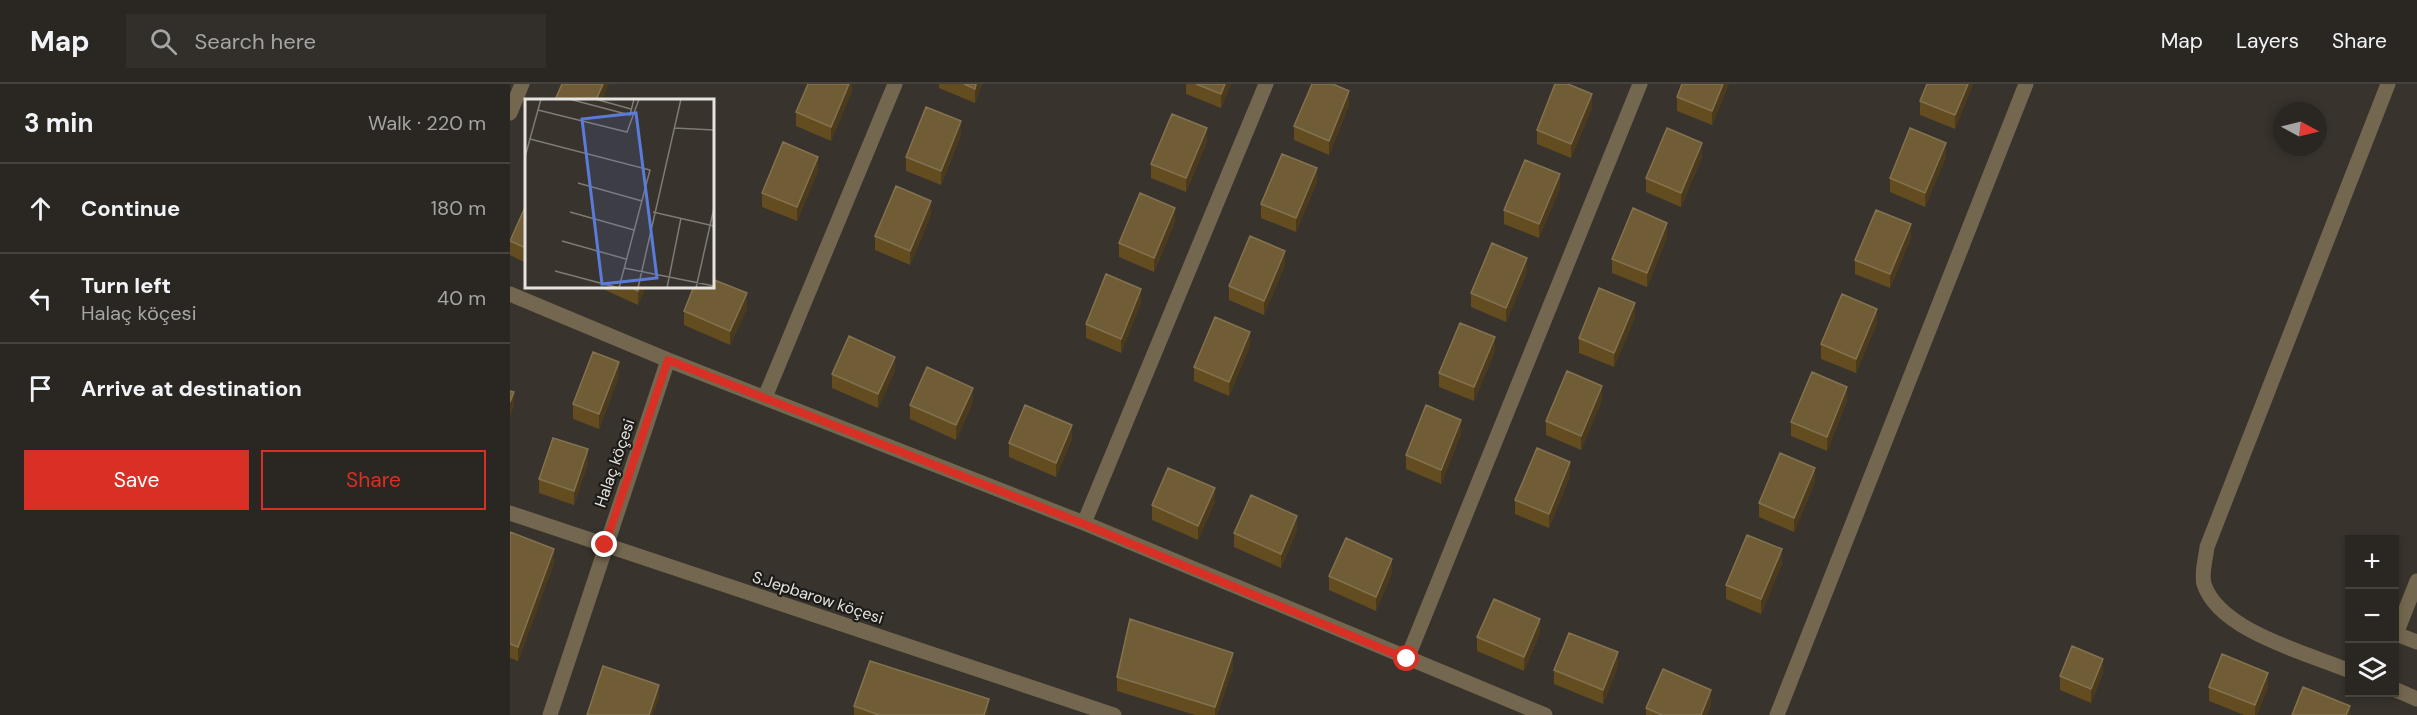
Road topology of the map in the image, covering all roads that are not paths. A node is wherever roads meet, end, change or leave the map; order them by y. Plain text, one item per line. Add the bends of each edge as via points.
1 (522, 84) edge
2 (895, 84) edge
3 (1266, 84) edge
4 (1640, 84) edge
5 (2026, 84) edge
6 (2388, 84) edge
7 (510, 113) edge
8 (510, 294) edge
9 (668, 360) junction
10 (765, 397) junction
11 (510, 513) edge
12 (1084, 524) junction
13 (605, 545) junction
14 (2417, 581) edge
15 (2417, 642) edge
16 (1407, 659) junction
17 (2345, 669) edge
18 (2399, 691) edge
19 (2417, 699) edge
20 (550, 715) edge
21 (1114, 715) edge
22 (1545, 715) edge
23 (1777, 715) edge

1 - 7 street
2 - 10 street
3 - 12 street
4 - 16 street
5 - 23 street
6 - 17 street via 2207,547 2203,581 2212,602 2226,616 2256,633
8 - 9 street
9 - 10 street
9 - 13 street, Halaç köçesi
10 - 12 street
11 - 13 street, S.Jepbarow köçesi
12 - 16 street
13 - 20 street, Halaç köçesi
13 - 21 street, S.Jepbarow köçesi
14 - 15 street via 2396,634
16 - 22 street
18 - 19 street

